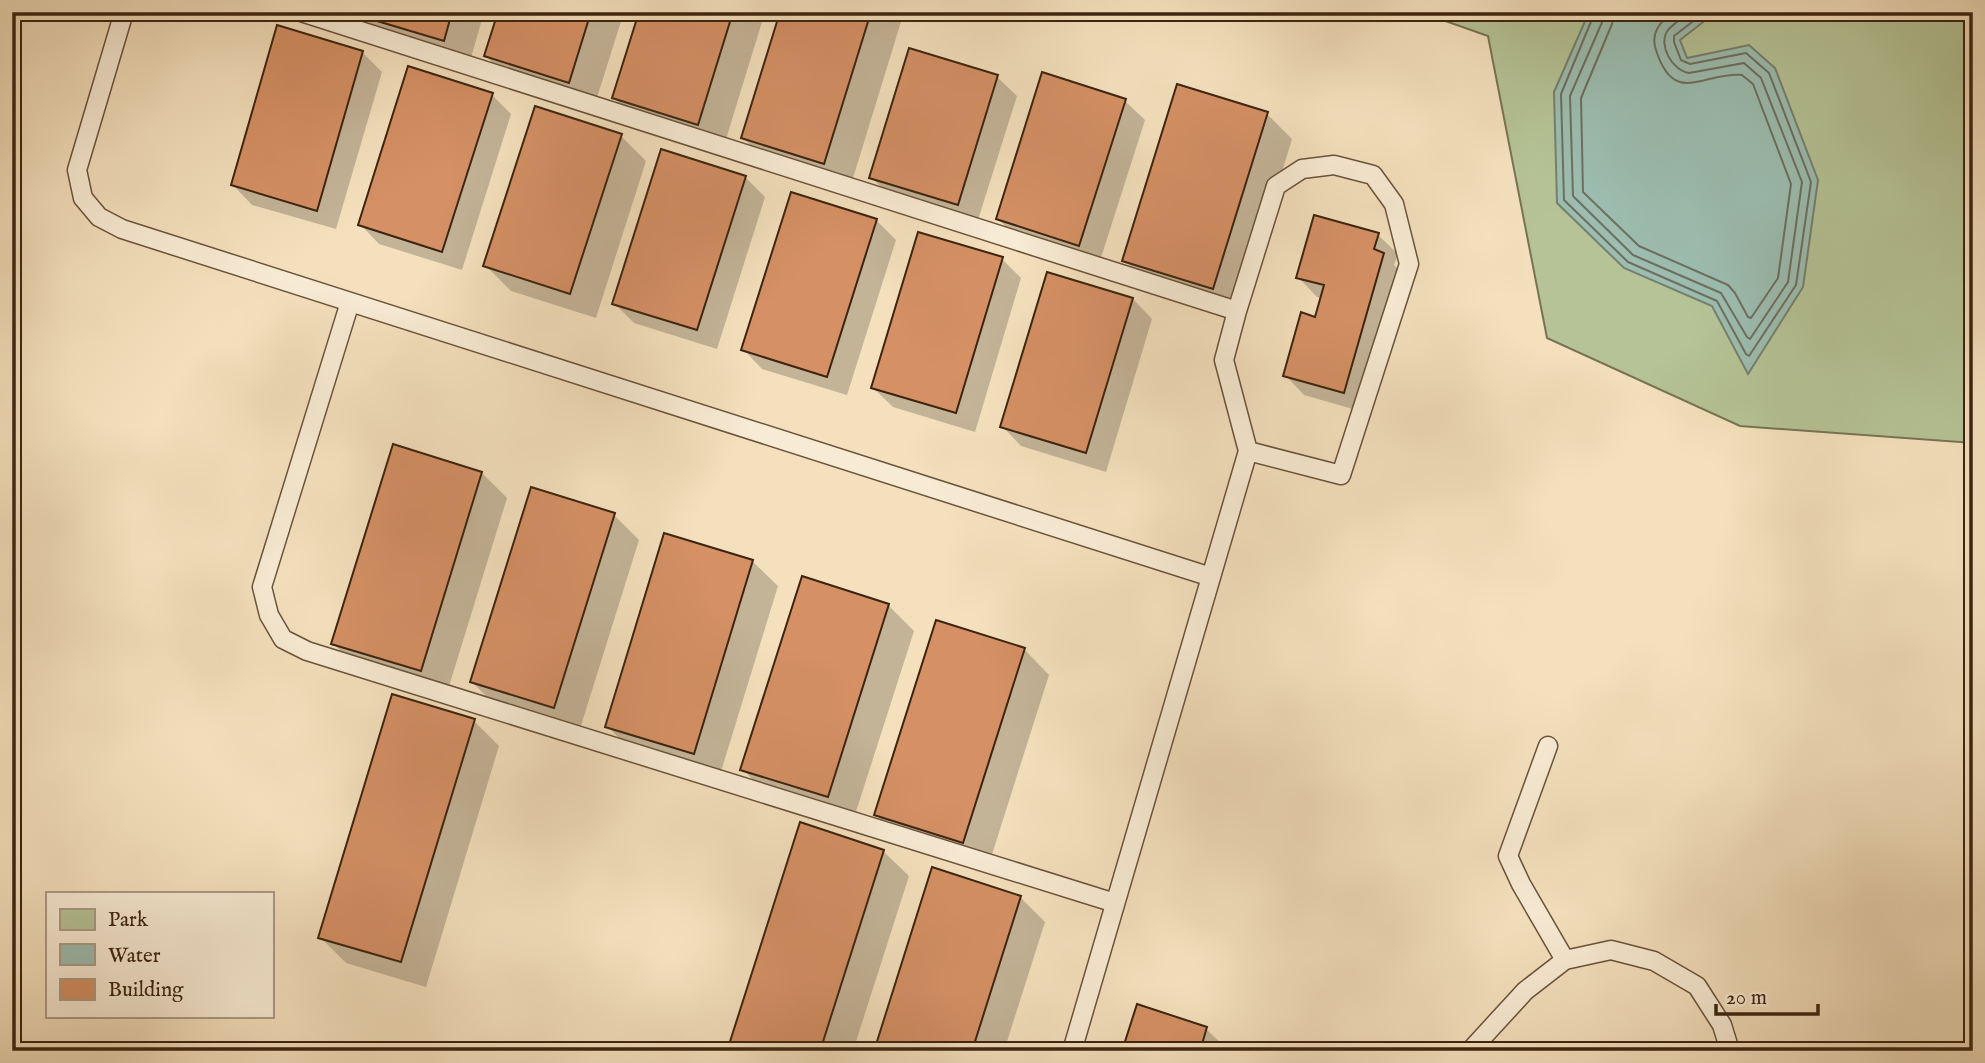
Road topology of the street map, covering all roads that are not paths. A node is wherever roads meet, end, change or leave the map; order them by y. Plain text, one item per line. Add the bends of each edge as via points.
1 (124, 12) edge
2 (301, 12) edge
3 (350, 302) junction
4 (1237, 311) junction
5 (1248, 451) junction
6 (1211, 576) junction
7 (1548, 746) dead end
8 (1115, 903) junction
9 (1565, 960) junction
10 (1072, 1051) edge
11 (1470, 1051) edge
12 (1730, 1051) edge

1 - 3 lane via 77,170 83,198 99,217 122,229
2 - 4 lane
3 - 6 lane
3 - 8 lane via 262,587 269,615 283,639 307,651
4 - 5 lane via 1224,360
4 - 5 lane via 1276,186 1302,169 1334,164 1373,176 1394,204 1409,264 1341,475
5 - 6 lane
6 - 8 lane
7 - 9 lane via 1508,856
8 - 10 lane
9 - 11 lane via 1525,991
9 - 12 lane via 1611,950 1654,961 1697,986 1722,1025

